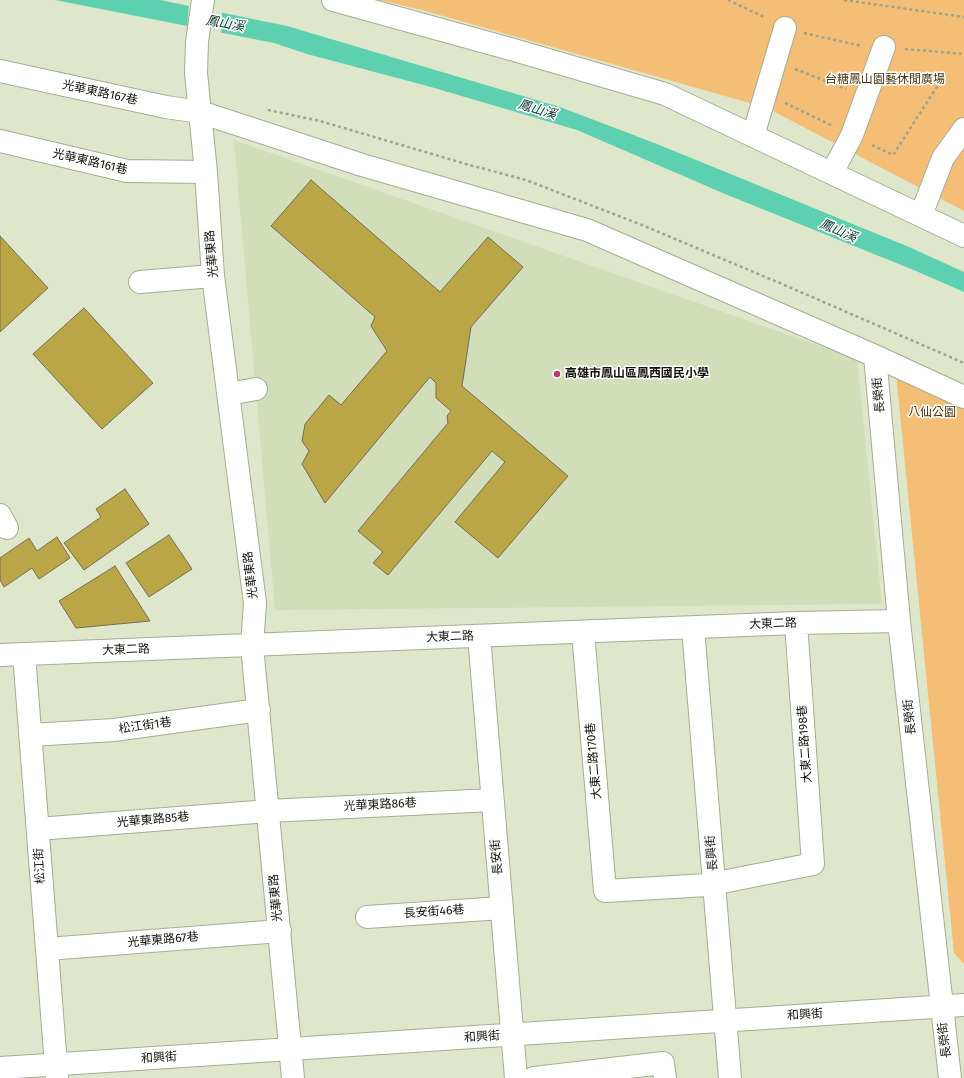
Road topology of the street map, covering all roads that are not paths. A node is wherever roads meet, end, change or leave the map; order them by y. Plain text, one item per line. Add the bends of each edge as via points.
1 (203, 0) edge
2 (333, 0) edge
3 (785, 28) road end
4 (884, 48) road end
5 (0, 71) edge
6 (200, 112) junction
7 (964, 129) edge
8 (753, 136) junction
9 (0, 141) edge
10 (206, 172) junction
11 (832, 173) junction
12 (921, 215) junction
13 (964, 236) edge
14 (213, 276) junction
15 (140, 282) dead end
16 (875, 356) junction
17 (256, 389) dead end
18 (228, 394) junction
19 (964, 397) edge
20 (899, 621) junction
21 (796, 624) junction
22 (694, 628) junction
23 (582, 632) junction
24 (479, 636) junction
25 (252, 646) junction
26 (24, 654) junction
27 (0, 655) edge
28 (259, 710) junction
29 (30, 734) junction
30 (492, 800) junction
31 (268, 811) junction
32 (38, 829) junction
33 (714, 884) junction
34 (502, 908) junction
35 (367, 917) dead end
36 (280, 931) junction
37 (47, 949) junction
38 (964, 1005) edge
39 (941, 1006) junction
40 (726, 1021) junction
41 (512, 1035) junction
42 (291, 1049) junction
43 (0, 1068) edge
44 (664, 1070) edge
45 (56, 1071) edge
46 (294, 1078) edge
47 (516, 1078) edge
48 (534, 1078) edge
49 (730, 1078) edge
50 (950, 1078) edge

1 - 6 street, 光華東路 via 197,42 196,74
2 - 8 street via 665,94
3 - 8 street
4 - 11 street via 852,135
5 - 6 street, 光華東路167巷
6 - 10 street, 光華東路
6 - 16 street, 光華東路167巷 via 362,165 587,230
7 - 12 street via 943,158
8 - 11 street
9 - 10 street, 光華東路161巷 via 127,171
10 - 14 street, 光華東路
11 - 12 street
12 - 13 street
14 - 15 street
14 - 18 street, 光華東路
16 - 19 street, 光華東路167巷
16 - 20 street, 長榮街
17 - 18 street
18 - 25 street, 光華東路 via 255,603
20 - 21 street, 大東二路
20 - 39 street, 長榮街
21 - 22 street, 大東二路
21 - 33 street, 大東二路198巷 via 813,864
22 - 23 street, 大東二路
22 - 33 street, 長興街
23 - 24 street, 大東二路
23 - 33 street, 大東二路170巷 via 605,891
24 - 25 street, 大東二路
24 - 30 street, 長安街
25 - 26 street, 大東二路
25 - 28 street, 光華東路
26 - 27 street, 大東二路
26 - 29 street, 松江街
28 - 29 street, 松江街1巷 via 114,730
28 - 31 street, 光華東路
29 - 32 street, 松江街
30 - 31 street, 光華東路86巷
30 - 34 street, 長安街
31 - 32 street, 光華東路85巷
31 - 36 street, 光華東路
32 - 37 street, 松江街
33 - 40 street, 長興街
34 - 35 street, 長安街46巷
34 - 41 street, 長安街
36 - 37 street, 光華東路67巷
36 - 42 street, 光華東路
37 - 45 street, 松江街
38 - 39 street, 和興街
39 - 40 street, 和興街
39 - 50 street, 長榮街
40 - 41 street, 和興街
40 - 49 street, 長興街
41 - 42 street, 和興街
41 - 47 street, 長安街
42 - 45 street, 和興街
42 - 46 street, 光華東路
43 - 45 street, 和興街
44 - 48 street

